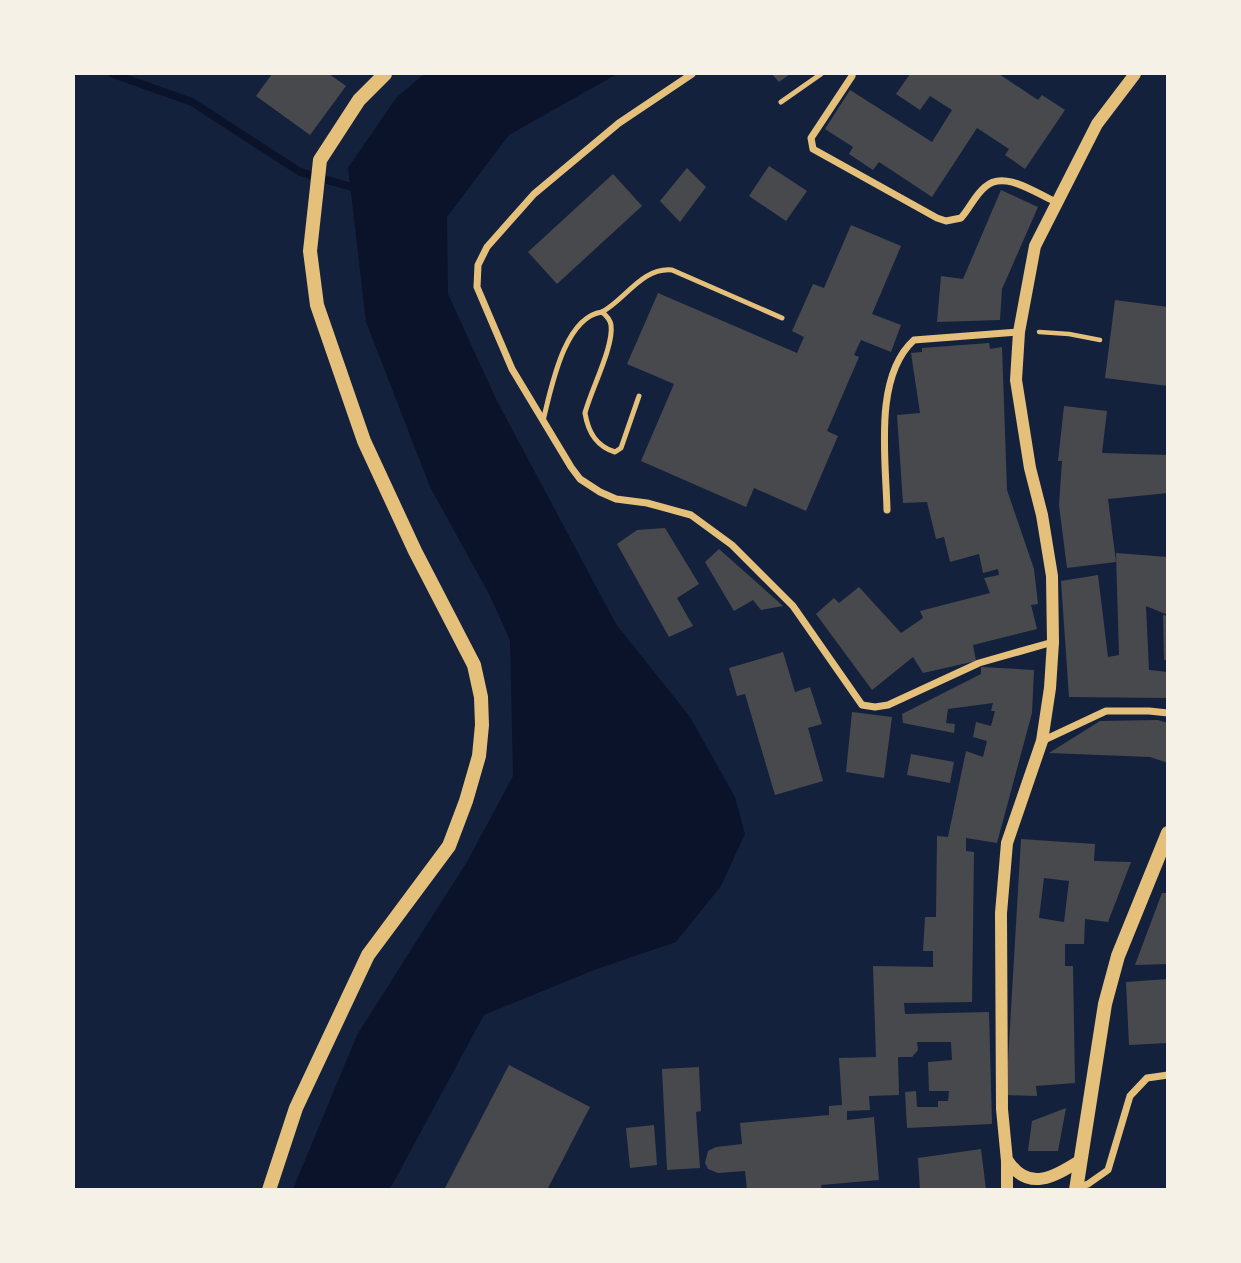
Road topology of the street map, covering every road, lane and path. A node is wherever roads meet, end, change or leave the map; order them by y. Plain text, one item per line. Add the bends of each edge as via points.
1 (385, 74) edge
2 (692, 74) edge
3 (821, 74) edge
4 (1135, 74) edge
5 (852, 76) dead end
6 (781, 102) dead end
7 (1056, 202) junction
8 (602, 312) junction
9 (782, 318) dead end
10 (1019, 332) junction
11 (1100, 340) dead end
12 (639, 397) dead end
13 (543, 421) junction
14 (887, 510) dead end
15 (1053, 642) junction
16 (1167, 713) edge
17 (1042, 741) junction
18 (1167, 833) edge
19 (1167, 1075) edge
20 (1081, 1160) junction
21 (1007, 1161) junction
22 (269, 1189) edge
23 (1007, 1189) edge
24 (1076, 1189) edge

1 - 22 main road via 359,100 320,160 310,251 317,305 364,441 474,665 481,697 479,756 449,846 368,955 296,1108
2 - 13 street via 619,123 534,194 481,256 477,287 512,369
3 - 6 lane
4 - 7 street via 1097,124
5 - 7 street via 811,138 813,149 946,221 961,218 994,180
7 - 10 street via 1035,246
8 - 9 lane via 629,288 672,270
8 - 12 lane via 610,321 610,338 585,413 597,443 615,452 621,448
8 - 13 lane via 576,327
10 - 11 path
10 - 14 street via 914,340 900,355 885,412
10 - 15 street via 1016,380 1052,576
13 - 15 street via 571,467 590,487 615,499 691,515 732,545 793,606 862,705 888,705 979,663
15 - 17 street
16 - 17 street via 1106,711
17 - 21 street via 1007,844 1001,913 1002,1109
18 - 20 main road via 1118,956 1105,1004
19 - 24 street via 1147,1078 1130,1096 1108,1170
20 - 21 street via 1052,1177 1034,1180 1015,1172
20 - 24 main road
21 - 23 street

